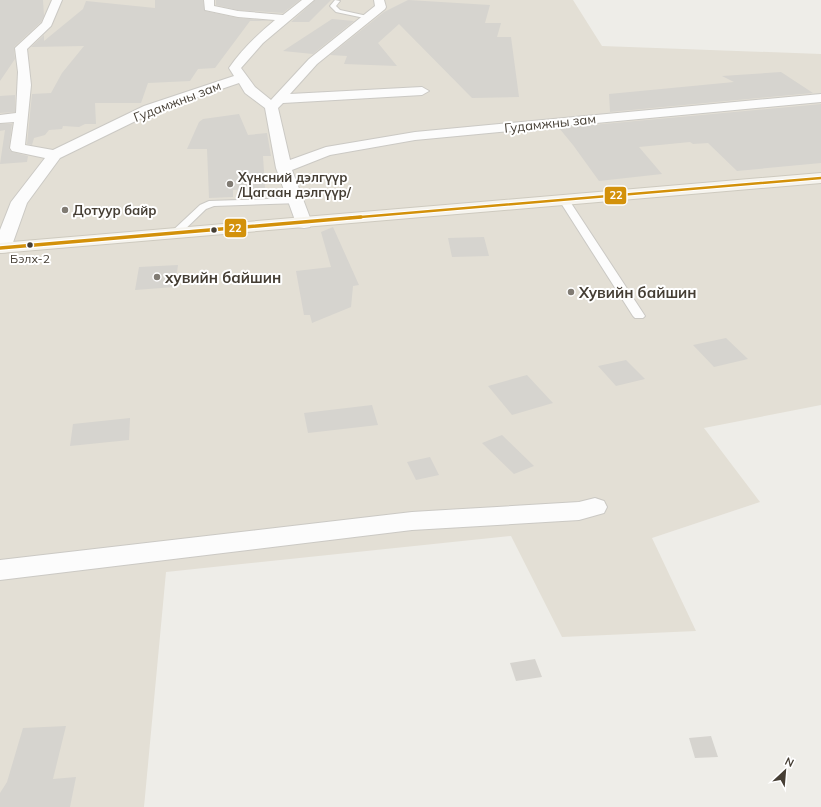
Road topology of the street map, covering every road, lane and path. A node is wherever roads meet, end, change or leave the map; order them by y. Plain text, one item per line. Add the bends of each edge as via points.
1 (57, 0) edge
2 (209, 0) edge
3 (309, 0) edge
4 (380, 0) edge
5 (337, 1) dead end
6 (368, 17) junction
7 (285, 18) junction
8 (240, 78) junction
9 (422, 90) dead end
10 (821, 98) edge
11 (275, 103) junction
12 (22, 117) junction
13 (0, 118) edge
14 (55, 155) junction
15 (284, 168) junction
16 (821, 178) edge
17 (564, 200) junction
18 (296, 201) junction
19 (304, 223) junction
20 (174, 234) junction
21 (1, 248) edge
22 (639, 316) dead end
23 (595, 507) dead end
24 (0, 570) edge

1 - 12 street via 48,24 21,48 26,67
2 - 7 street via 209,8 238,14
3 - 7 street
4 - 6 street via 381,7
5 - 6 lane via 333,6 338,11
6 - 11 street via 305,69
7 - 8 street via 242,56 235,68
8 - 11 street, Гудамжны зам via 250,90
8 - 14 street, Гудамжны зам via 149,109
9 - 11 street
10 - 15 street, Гудамжны зам via 415,136 326,151
11 - 15 street
12 - 13 street
12 - 14 street via 11,148
14 - 21 street, Гудамжны зам via 19,202
15 - 18 street
16 - 17 main road
17 - 19 main road
17 - 22 lane
18 - 19 street
18 - 20 lane via 212,203 203,207
19 - 20 main road
20 - 21 main road
23 - 24 street via 579,511 412,521

